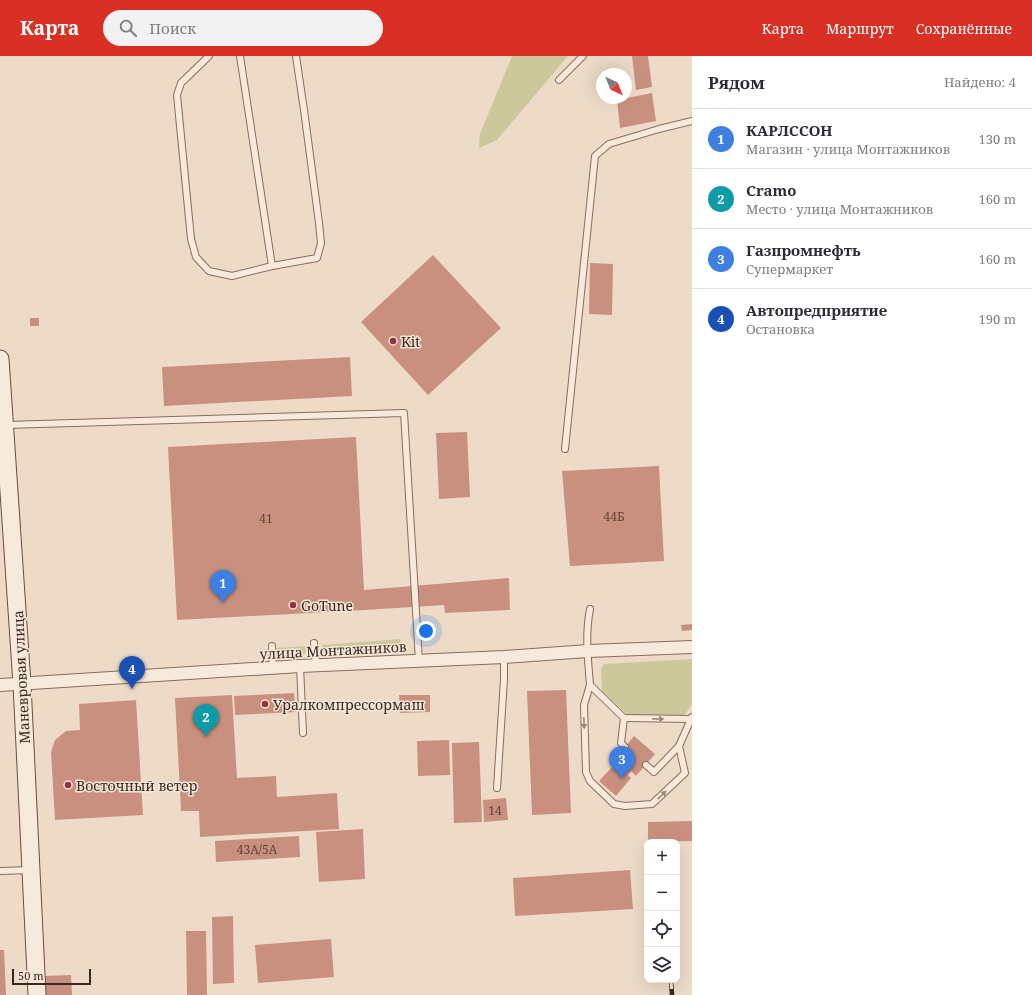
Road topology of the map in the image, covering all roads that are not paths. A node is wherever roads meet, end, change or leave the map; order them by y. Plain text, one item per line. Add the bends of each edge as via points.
1 (208, 56) edge
2 (240, 56) edge
3 (296, 56) edge
4 (583, 56) edge
5 (559, 80) dead end
6 (692, 121) edge
7 (272, 266) junction
8 (0, 359) edge
9 (4, 425) junction
10 (566, 449) dead end
11 (590, 609) dead end
12 (314, 644) dead end
13 (272, 646) dead end
14 (692, 647) edge
15 (588, 651) junction
16 (504, 656) junction
17 (419, 660) junction
18 (316, 665) junction
19 (300, 666) junction
20 (273, 668) junction
21 (22, 684) junction
22 (590, 684) junction
23 (0, 685) edge
24 (624, 718) junction
25 (691, 718) edge
26 (303, 733) dead end
27 (679, 746) junction
28 (625, 747) dead end
29 (646, 765) dead end
30 (497, 788) dead end
31 (31, 870) junction
32 (0, 871) edge
33 (37, 995) edge

1 - 7 lane via 181,83 177,95 191,239 196,257 209,271 232,276
2 - 7 lane
3 - 7 lane via 321,243 317,258
4 - 5 lane
6 - 10 lane via 609,144 595,156
8 - 9 main road, Маневровая улица
9 - 17 lane via 404,413
9 - 21 main road, Маневровая улица
11 - 15 lane
12 - 18 lane
13 - 20 lane
14 - 15 street, улица Монтажников
15 - 16 street, улица Монтажников
15 - 22 lane
16 - 17 street, улица Монтажников
16 - 30 lane
17 - 18 street, улица Монтажников
18 - 19 street, улица Монтажников
19 - 20 street, улица Монтажников
19 - 26 lane
20 - 21 street, улица Монтажников
21 - 23 street, улица Монтажников
21 - 31 main road, Маневровая улица
22 - 24 lane
22 -> 27 lane via 584,705 586,772 590,781 614,804 652,804 686,773
24 -> 25 lane
24 - 28 lane via 621,743
25 - 27 lane
27 - 29 lane via 654,772
31 - 32 lane
31 - 33 main road, Маневровая улица

